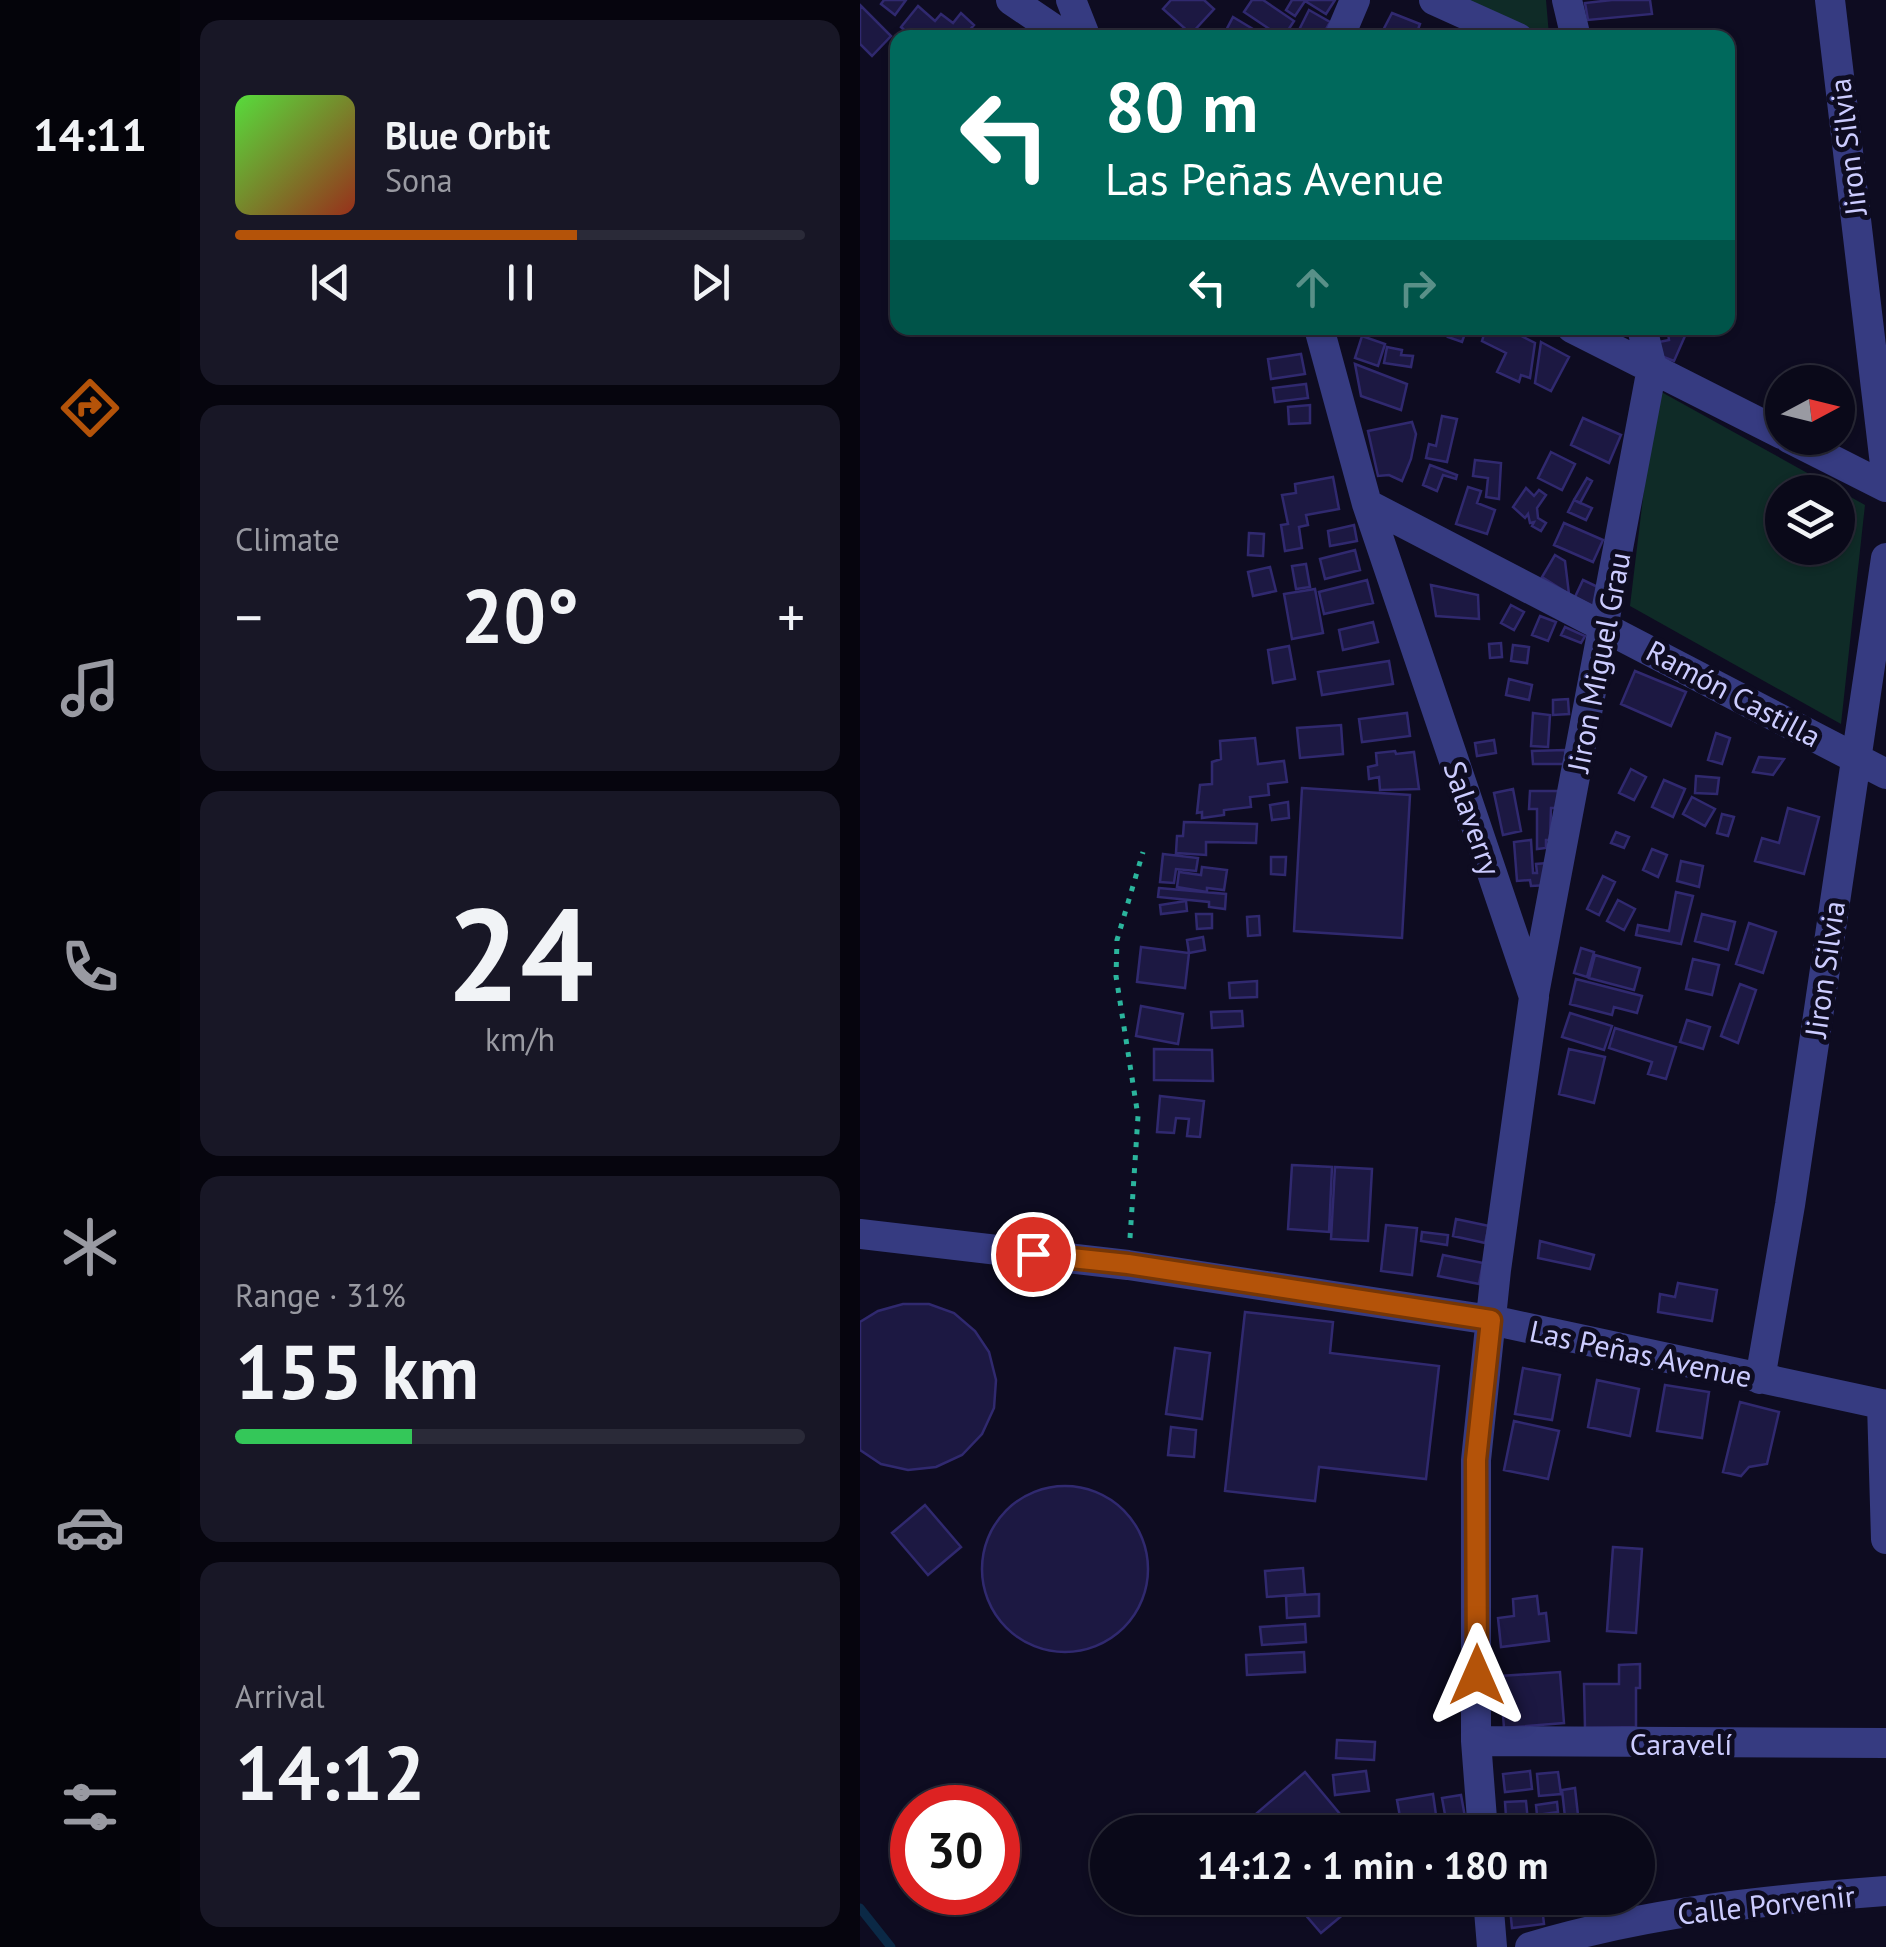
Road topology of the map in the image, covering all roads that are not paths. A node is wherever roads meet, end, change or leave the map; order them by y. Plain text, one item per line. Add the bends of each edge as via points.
1 (1011, 0) edge
2 (1072, 0) edge
3 (1355, 0) edge
4 (1434, 0) edge
5 (1567, 0) edge
6 (1830, 0) edge
7 (1055, 30) edge
8 (1083, 30) edge
9 (1342, 30) edge
10 (1500, 30) edge
11 (1574, 30) edge
12 (1321, 335) edge
13 (1586, 335) edge
14 (1644, 335) edge
15 (1652, 368) junction
16 (1765, 425) edge
17 (1823, 455) edge
18 (1886, 473) edge
19 (1886, 487) edge
20 (1367, 504) junction
21 (1886, 558) edge
22 (1606, 625) junction
23 (1858, 759) junction
24 (1886, 774) edge
25 (1534, 998) junction
26 (860, 1234) edge
27 (1491, 1320) junction
28 (1760, 1379) junction
29 (1884, 1404) edge
30 (1886, 1538) edge
31 (1476, 1741) junction
32 (1886, 1743) edge
33 (1482, 1815) edge
34 (1886, 1892) edge
35 (1489, 1915) edge
36 (1492, 1947) edge
37 (1530, 1947) edge

1 - 7 street
2 - 8 street
3 - 9 street
4 - 10 street
5 - 11 street
6 - 18 street, Jiron Silvia
12 - 20 street, Salaverry
13 - 15 street
14 - 15 street, Jiron Miguel Grau
15 - 16 street
15 - 22 street, Jiron Miguel Grau
17 - 19 street
20 - 22 street, Ramón Castilla
20 - 25 street, Salaverry
21 - 23 street, Jiron Silvia
22 - 23 street, Ramón Castilla
22 - 25 street, Jiron Miguel Grau
23 - 24 street, Ramón Castilla
23 - 28 street, Jiron Silvia
25 - 27 street, Salaverry
26 - 27 street, Las Peñas Avenue via 1128,1264
27 - 28 street, Las Peñas Avenue
27 - 31 street, Salaverry via 1476,1460
28 - 29 street, Las Peñas Avenue
29 - 30 street
31 - 32 street, Caravelí
31 - 33 street, Salaverry
34 - 37 street, Calle Porvenir via 1706,1906
35 - 36 street

